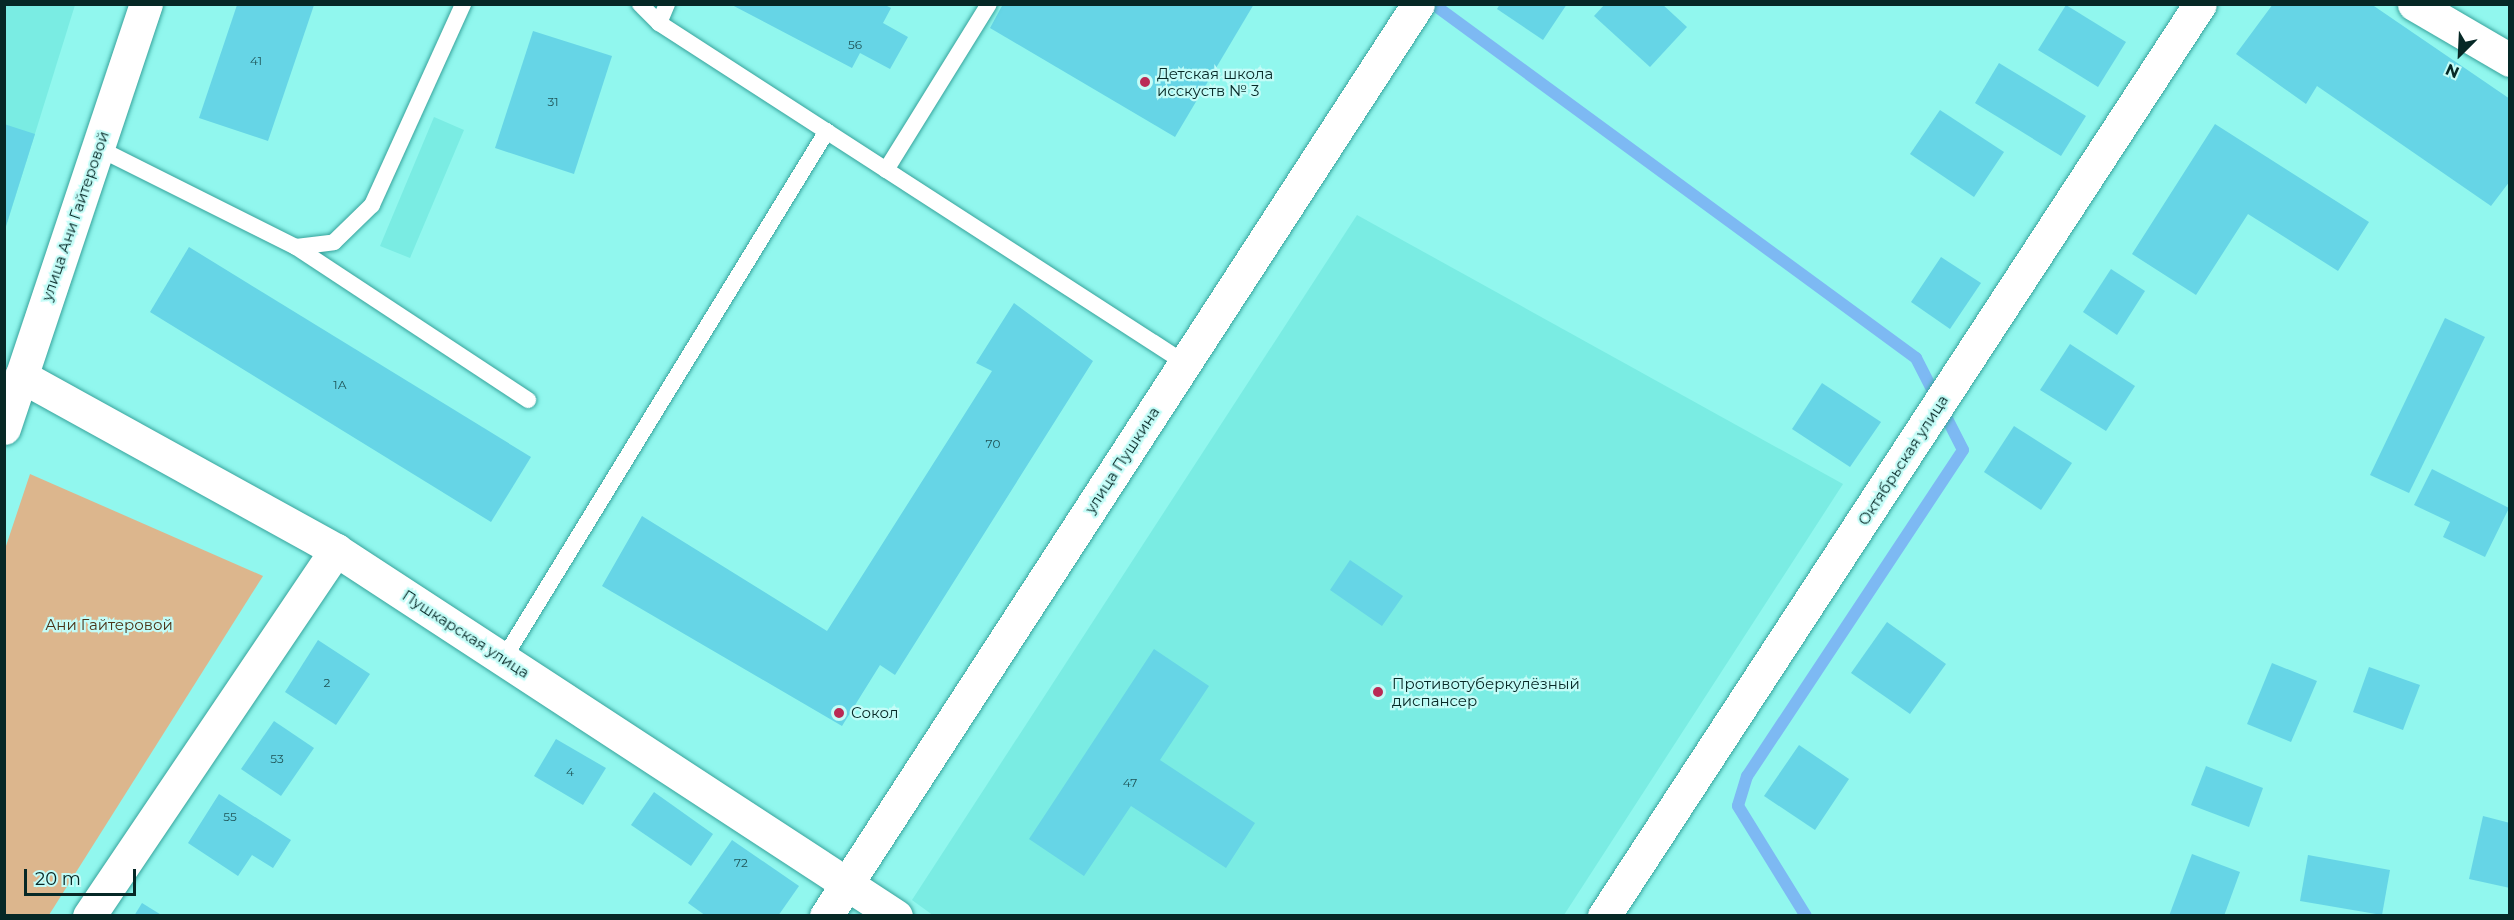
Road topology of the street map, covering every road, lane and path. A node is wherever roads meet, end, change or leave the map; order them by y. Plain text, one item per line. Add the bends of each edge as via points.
1 (146, 4) edge
2 (463, 4) edge
3 (640, 4) edge
4 (667, 4) edge
5 (989, 4) edge
6 (2200, 4) edge
7 (2414, 4) edge
8 (1410, 16) edge
9 (659, 23) junction
10 (2510, 60) edge
11 (827, 131) junction
12 (98, 148) junction
13 (886, 170) junction
14 (296, 247) junction
15 (1185, 363) junction
16 (21, 375) junction
17 (528, 400) dead end
18 (4, 428) edge
19 (336, 550) junction
20 (504, 658) junction
21 (848, 882) junction
22 (89, 915) edge
23 (826, 915) edge
24 (896, 915) edge
25 (1605, 915) edge

1 - 12 street, улица Ани Гайтеровой
2 - 14 lane via 372,205 334,242
3 - 9 lane
4 - 9 lane
5 - 13 lane
6 - 25 street, Октябрьская улица
7 - 10 street
8 - 15 street, улица Пушкина
9 - 11 lane
11 - 13 lane
11 - 20 lane
12 - 14 lane
12 - 16 street, улица Ани Гайтеровой
13 - 15 lane
14 - 17 lane
15 - 21 street, улица Пушкина
16 - 18 street, улица Ани Гайтеровой
16 - 19 street, Пушкарская улица
19 - 20 street, Пушкарская улица
19 - 22 street
20 - 21 street, Пушкарская улица
21 - 23 street, улица Пушкина
21 - 24 street, Пушкарская улица

